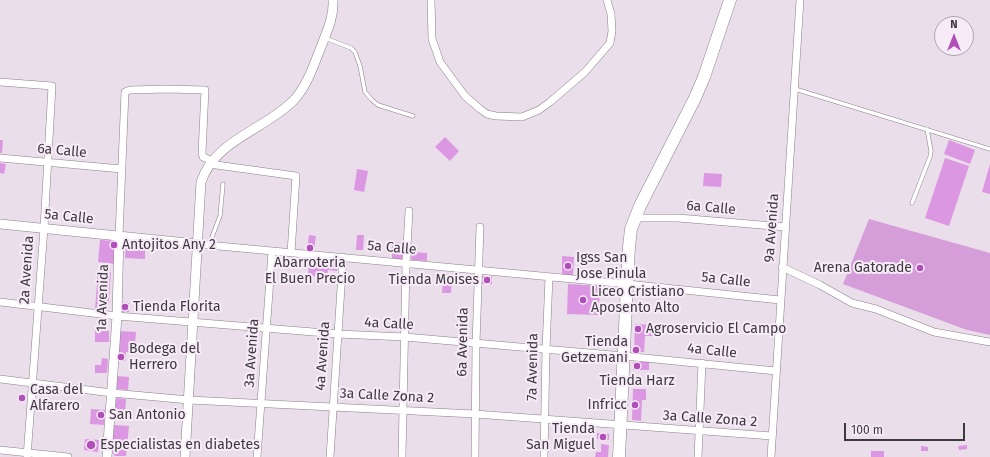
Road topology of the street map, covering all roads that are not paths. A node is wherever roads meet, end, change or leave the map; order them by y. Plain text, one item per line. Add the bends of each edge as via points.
1 (334, 0) edge
2 (431, 0) edge
3 (607, 0) edge
4 (730, 0) edge
5 (800, 0) edge
6 (324, 38) junction
7 (0, 82) edge
8 (794, 88) junction
9 (413, 116) dead end
10 (927, 129) junction
11 (990, 149) edge
12 (0, 158) edge
13 (48, 163) junction
14 (211, 163) junction
15 (122, 169) junction
16 (223, 184) dead end
17 (912, 203) dead end
18 (409, 211) dead end
19 (635, 218) junction
20 (0, 224) edge
21 (480, 227) dead end
22 (785, 227) junction
23 (44, 228) junction
24 (119, 236) junction
25 (197, 244) junction
26 (209, 245) junction
27 (272, 251) junction
28 (291, 253) junction
29 (343, 258) junction
30 (406, 264) junction
31 (782, 267) junction
32 (478, 270) junction
33 (549, 277) junction
34 (627, 284) junction
35 (780, 300) junction
36 (0, 302) edge
37 (38, 306) junction
38 (116, 316) junction
39 (193, 321) junction
40 (266, 328) junction
41 (338, 334) junction
42 (405, 337) junction
43 (990, 342) edge
44 (476, 344) junction
45 (546, 349) junction
46 (624, 356) junction
47 (702, 364) junction
48 (776, 371) junction
49 (0, 379) edge
50 (33, 383) junction
51 (112, 393) junction
52 (188, 400) junction
53 (261, 403) junction
54 (333, 407) junction
55 (403, 409) junction
56 (475, 414) junction
57 (545, 418) junction
58 (621, 425) junction
59 (700, 431) junction
60 (772, 436) junction
61 (0, 450) edge
62 (27, 455) edge
63 (68, 457) edge
64 (107, 457) edge
65 (185, 457) edge
66 (257, 457) edge
67 (330, 457) edge
68 (402, 457) edge
69 (475, 457) edge
70 (544, 457) edge
71 (619, 457) edge
72 (698, 457) edge
73 (771, 457) edge

1 - 6 street via 333,18
2 - 3 street via 432,39 440,62 465,96 487,114 522,117 550,102 585,72 610,43 611,14
4 - 19 main road via 695,98
5 - 8 street, 9a Avenida
6 - 9 lane via 356,52 365,92 372,100 378,105
6 - 14 street via 303,88 294,100 226,147
7 - 13 street, 2a Avenida via 52,86
8 - 10 lane
8 - 22 street, 9a Avenida
10 - 11 lane
10 - 17 lane via 930,157
12 - 13 street, 6a Calle
13 - 15 street, 6a Calle
13 - 23 street, 2a Avenida
14 - 15 street, 1a Avenida via 202,154 205,90 130,90 125,92
14 - 25 street via 202,177 199,194
14 - 28 street via 296,176
15 - 24 street, 1a Avenida
16 - 26 lane via 220,216
18 - 30 street
19 - 22 street, 6a Calle via 678,218
19 - 34 main road via 628,247
20 - 23 street, 5a Calle
21 - 32 street, 6a Avenida
22 - 31 street, 9a Avenida
23 - 24 street, 5a Calle
23 - 37 street, 2a Avenida
24 - 25 street, 5a Calle
24 - 38 street, 1a Avenida
25 - 26 street, 5a Calle
25 - 39 street
26 - 27 street, 5a Calle
27 - 28 street, 5a Calle
27 - 40 street, 3a Avenida
28 - 29 street, 5a Calle
29 - 30 street, 5a Calle
29 - 41 street, 4a Avenida
30 - 32 street, 5a Calle
30 - 42 street
31 - 35 street, 9a Avenida
31 - 43 street via 852,303 876,309 934,332
32 - 33 street, 5a Calle
32 - 44 street, 6a Avenida
33 - 34 street, 5a Calle
33 - 45 street, 7a Avenida
34 - 35 street, 5a Calle
34 - 46 main road
35 - 48 street, 9a Avenida
36 - 37 street, 4a Calle
37 - 38 street, 4a Calle
37 - 50 street, 2a Avenida
38 - 39 street, 4a Calle
38 - 51 street, 1a Avenida
39 - 40 street, 4a Calle
39 - 52 street
40 - 41 street, 4a Calle
40 - 53 street, 3a Avenida
41 - 42 street, 4a Calle
41 - 54 street, 4a Avenida
42 - 44 street, 4a Calle
42 - 55 street
44 - 45 street, 4a Calle
44 - 56 street, 6a Avenida
45 - 46 street, 4a Calle
45 - 57 street, 7a Avenida
46 - 47 street, 4a Calle
46 - 58 main road
47 - 48 street, 4a Calle
47 - 59 street
48 - 60 street, 9a Avenida
49 - 50 street, 3a Calle Zona 2
50 - 51 street, 3a Calle Zona 2
50 - 62 street, 2a Avenida
51 - 52 street, 3a Calle Zona 2
51 - 64 street, 1a Avenida
52 - 53 street, 3a Calle Zona 2
52 - 65 street
53 - 54 street, 3a Calle Zona 2
53 - 66 street, 3a Avenida
54 - 55 street, 3a Calle Zona 2
54 - 67 street, 4a Avenida
55 - 56 street, 3a Calle Zona 2
55 - 68 street
56 - 57 street, 3a Calle Zona 2
56 - 69 street, 6a Avenida
57 - 58 street, 3a Calle Zona 2
57 - 70 street, 7a Avenida
58 - 59 street, 3a Calle Zona 2
58 - 71 main road
59 - 60 street, 3a Calle Zona 2
59 - 72 street
60 - 73 street, 9a Avenida
61 - 62 street
62 - 63 street

